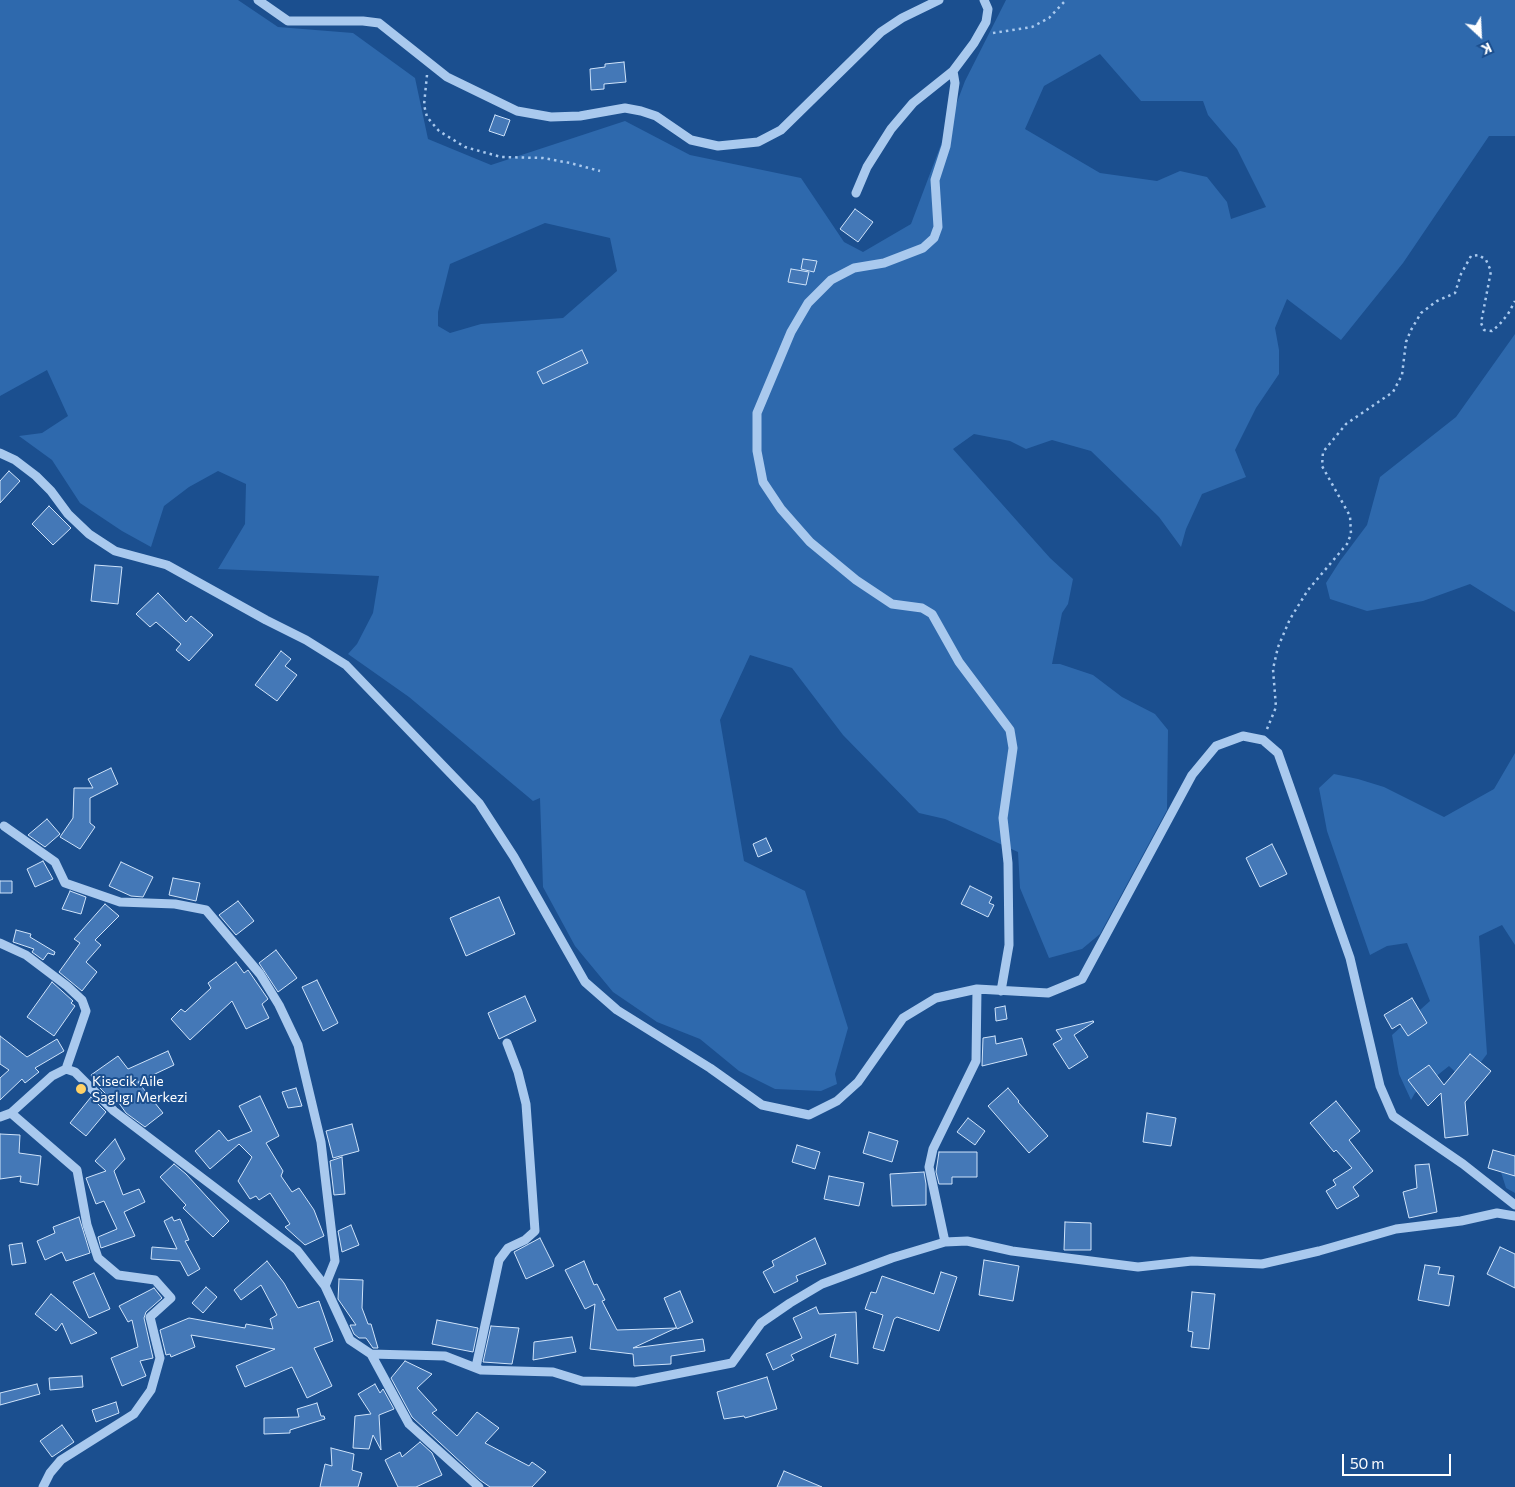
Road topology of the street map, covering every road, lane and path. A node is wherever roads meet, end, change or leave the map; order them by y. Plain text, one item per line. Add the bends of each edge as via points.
1 (258, 0) edge
2 (939, 0) edge
3 (984, 0) edge
4 (1066, 0) edge
5 (979, 35) junction
6 (428, 64) junction
7 (952, 70) junction
8 (600, 172) dead end
9 (856, 193) dead end
10 (1515, 300) edge
11 (0, 453) edge
12 (1263, 740) junction
13 (4, 826) dead end
14 (0, 943) edge
15 (976, 990) junction
16 (1001, 991) junction
17 (507, 1043) dead end
18 (66, 1069) junction
19 (11, 1113) junction
20 (0, 1117) edge
21 (1515, 1205) edge
22 (1515, 1216) edge
23 (945, 1242) junction
24 (325, 1286) junction
25 (372, 1354) junction
26 (476, 1368) junction
27 (43, 1487) edge
28 (480, 1487) edge

1 - 6 street via 288,21 379,23
2 - 6 street via 881,32 781,130 758,142 734,146 692,140 641,110 625,108 580,116 551,117 517,111 447,77
3 - 5 street via 988,9
4 - 5 path via 1049,18 1032,26
5 - 7 street
6 - 8 path via 424,105 427,116 439,131 465,148 501,157 570,162
7 - 9 street via 913,103 891,129 867,167
7 - 16 street via 955,83 946,146 935,180 938,227 934,238 923,248 884,263 854,268 831,280 808,303 791,332 757,413 757,451 763,482 810,542 856,580 892,604 922,608 932,614 959,662 1010,730 1012,748 1003,818 1009,945
10 - 12 path via 1499,325 1492,331 1484,330 1481,323 1491,271 1486,260 1479,255 1471,256 1455,293 1421,313 1411,330 1406,342 1402,375 1393,392 1346,424 1323,452 1322,466 1350,516 1351,534 1348,544 1308,590 1278,647 1273,670 1276,707
11 - 15 street via 36,476 89,534 115,551 167,565 346,665 479,803 514,857 585,982 618,1010 762,1105 809,1114 838,1101 858,1082 903,1018 936,998
12 - 16 street via 1243,736 1216,746 1192,775 1082,979 1048,993
12 - 21 street via 1278,753 1350,958 1380,1086 1394,1116
13 - 24 street via 55,862 66,882 120,902 175,904 206,910 260,974 298,1045 320,1142 335,1261
14 - 18 street via 26,955 82,1000 86,1011
15 - 16 street
15 - 23 street via 976,1061 932,1149 929,1167
17 - 26 street via 526,1104 535,1231 508,1248 499,1260
18 - 19 street via 52,1076
18 - 24 street via 87,1082 114,1111 297,1250
19 - 20 street
19 - 27 street via 77,1170 87,1225 98,1258 118,1275 155,1280 171,1298 150,1317 160,1358 151,1390 134,1414 61,1460
22 - 23 street via 1497,1213 1396,1229 1262,1264 1192,1261 1138,1267 967,1242
23 - 26 street via 822,1284 790,1302 761,1323 732,1362 635,1382 582,1381 553,1372
24 - 25 street via 350,1340
25 - 26 street via 445,1356
25 - 28 street via 409,1424

